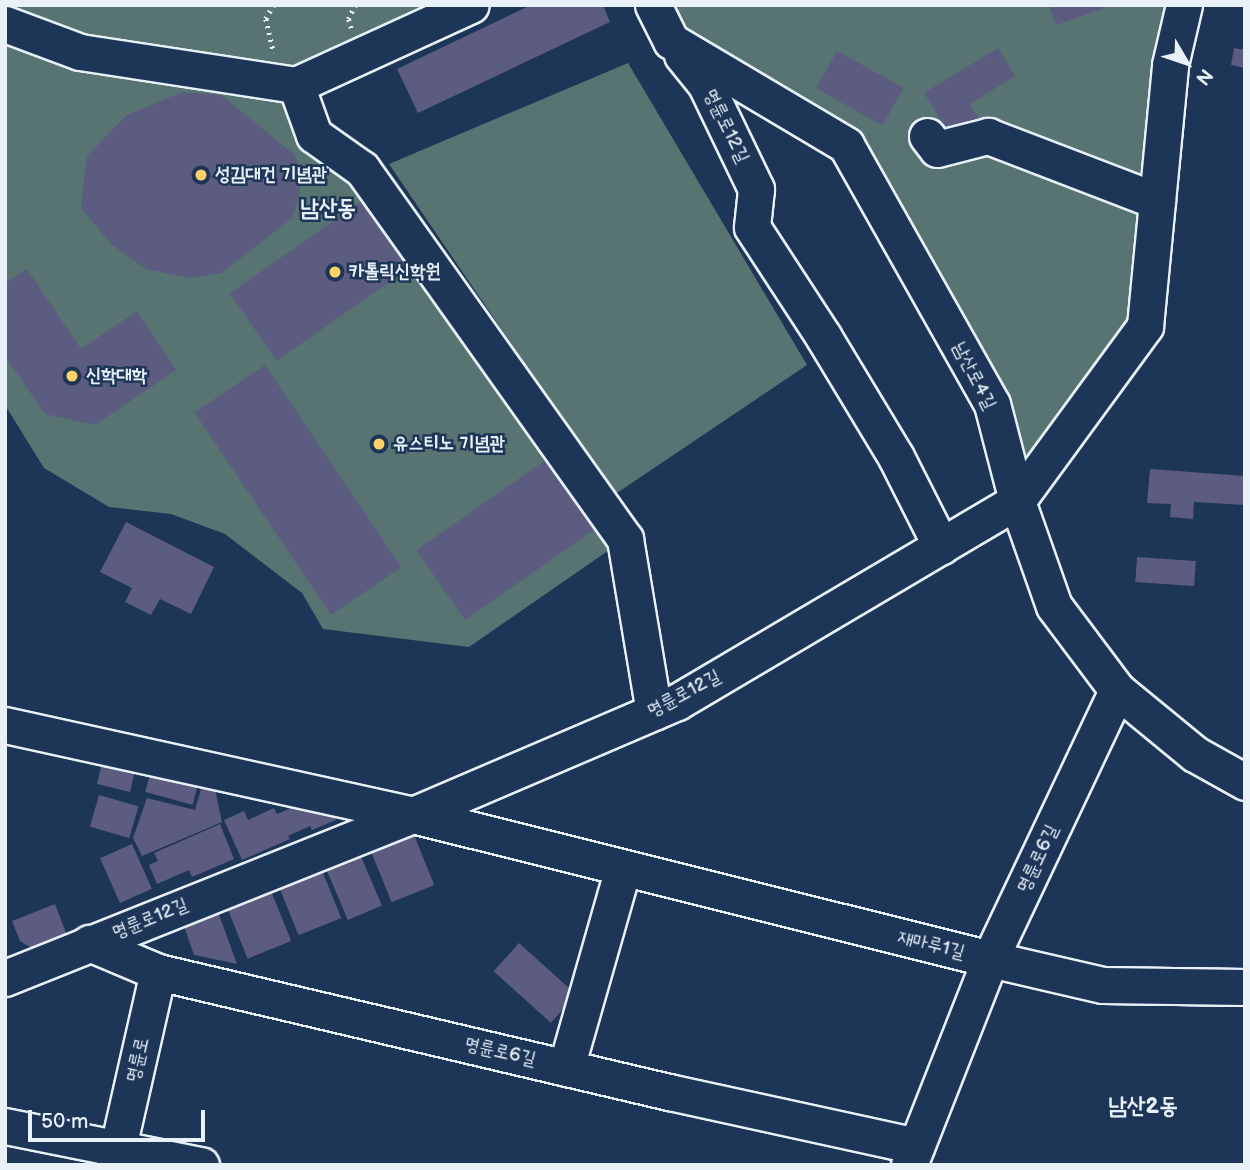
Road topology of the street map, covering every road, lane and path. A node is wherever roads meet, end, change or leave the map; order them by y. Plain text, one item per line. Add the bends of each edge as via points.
1 (274, 5) edge
2 (471, 5) edge
3 (653, 5) edge
4 (1184, 5) edge
5 (5, 24) edge
6 (671, 41) junction
7 (296, 85) junction
8 (927, 136) dead end
9 (1157, 201) junction
10 (1017, 501) junction
11 (941, 546) junction
12 (1117, 691) junction
13 (653, 712) junction
14 (5, 725) edge
15 (1245, 782) edge
16 (413, 815) junction
17 (623, 867) junction
18 (89, 943) junction
19 (990, 960) junction
20 (10, 965) edge
21 (158, 972) junction
22 (1245, 987) edge
23 (566, 1068) junction
24 (5, 1126) edge
25 (912, 1155) edge
26 (116, 1156) edge
27 (201, 1165) edge

1 - 7 path via 266,19 272,50
2 - 7 street
3 - 6 street
4 - 9 street via 1170,65
5 - 7 street via 80,52
6 - 10 street, 남산로4길 via 846,145 992,404
6 - 11 street, 명륜로12길 via 705,83 756,189 752,228 896,457
7 - 13 street via 314,135 362,169 625,539
8 - 9 street via 937,149 988,136
9 - 10 street via 1145,326
10 - 11 street, 명륜로12길
10 - 12 street, 남산로4길 via 1054,606
11 - 13 street, 명륜로12길
12 - 15 street, 남산로4길 via 1195,754
12 - 19 street, 명륜로6길
13 - 16 street, 명륜로12길
14 - 16 street
16 - 17 street, 재마루1길
16 - 18 street, 명륜로12길
17 - 19 street, 재마루1길
17 - 23 street
18 - 20 street, 명륜로12길
18 - 21 street, 명륜로6길
19 - 22 street, 재마루1길 via 1103,985
19 - 25 street, 명륜로6길
21 - 23 street, 명륜로6길
21 - 26 street, 명륜로
23 - 25 street, 명륜로6길
24 - 26 street
26 - 27 street

